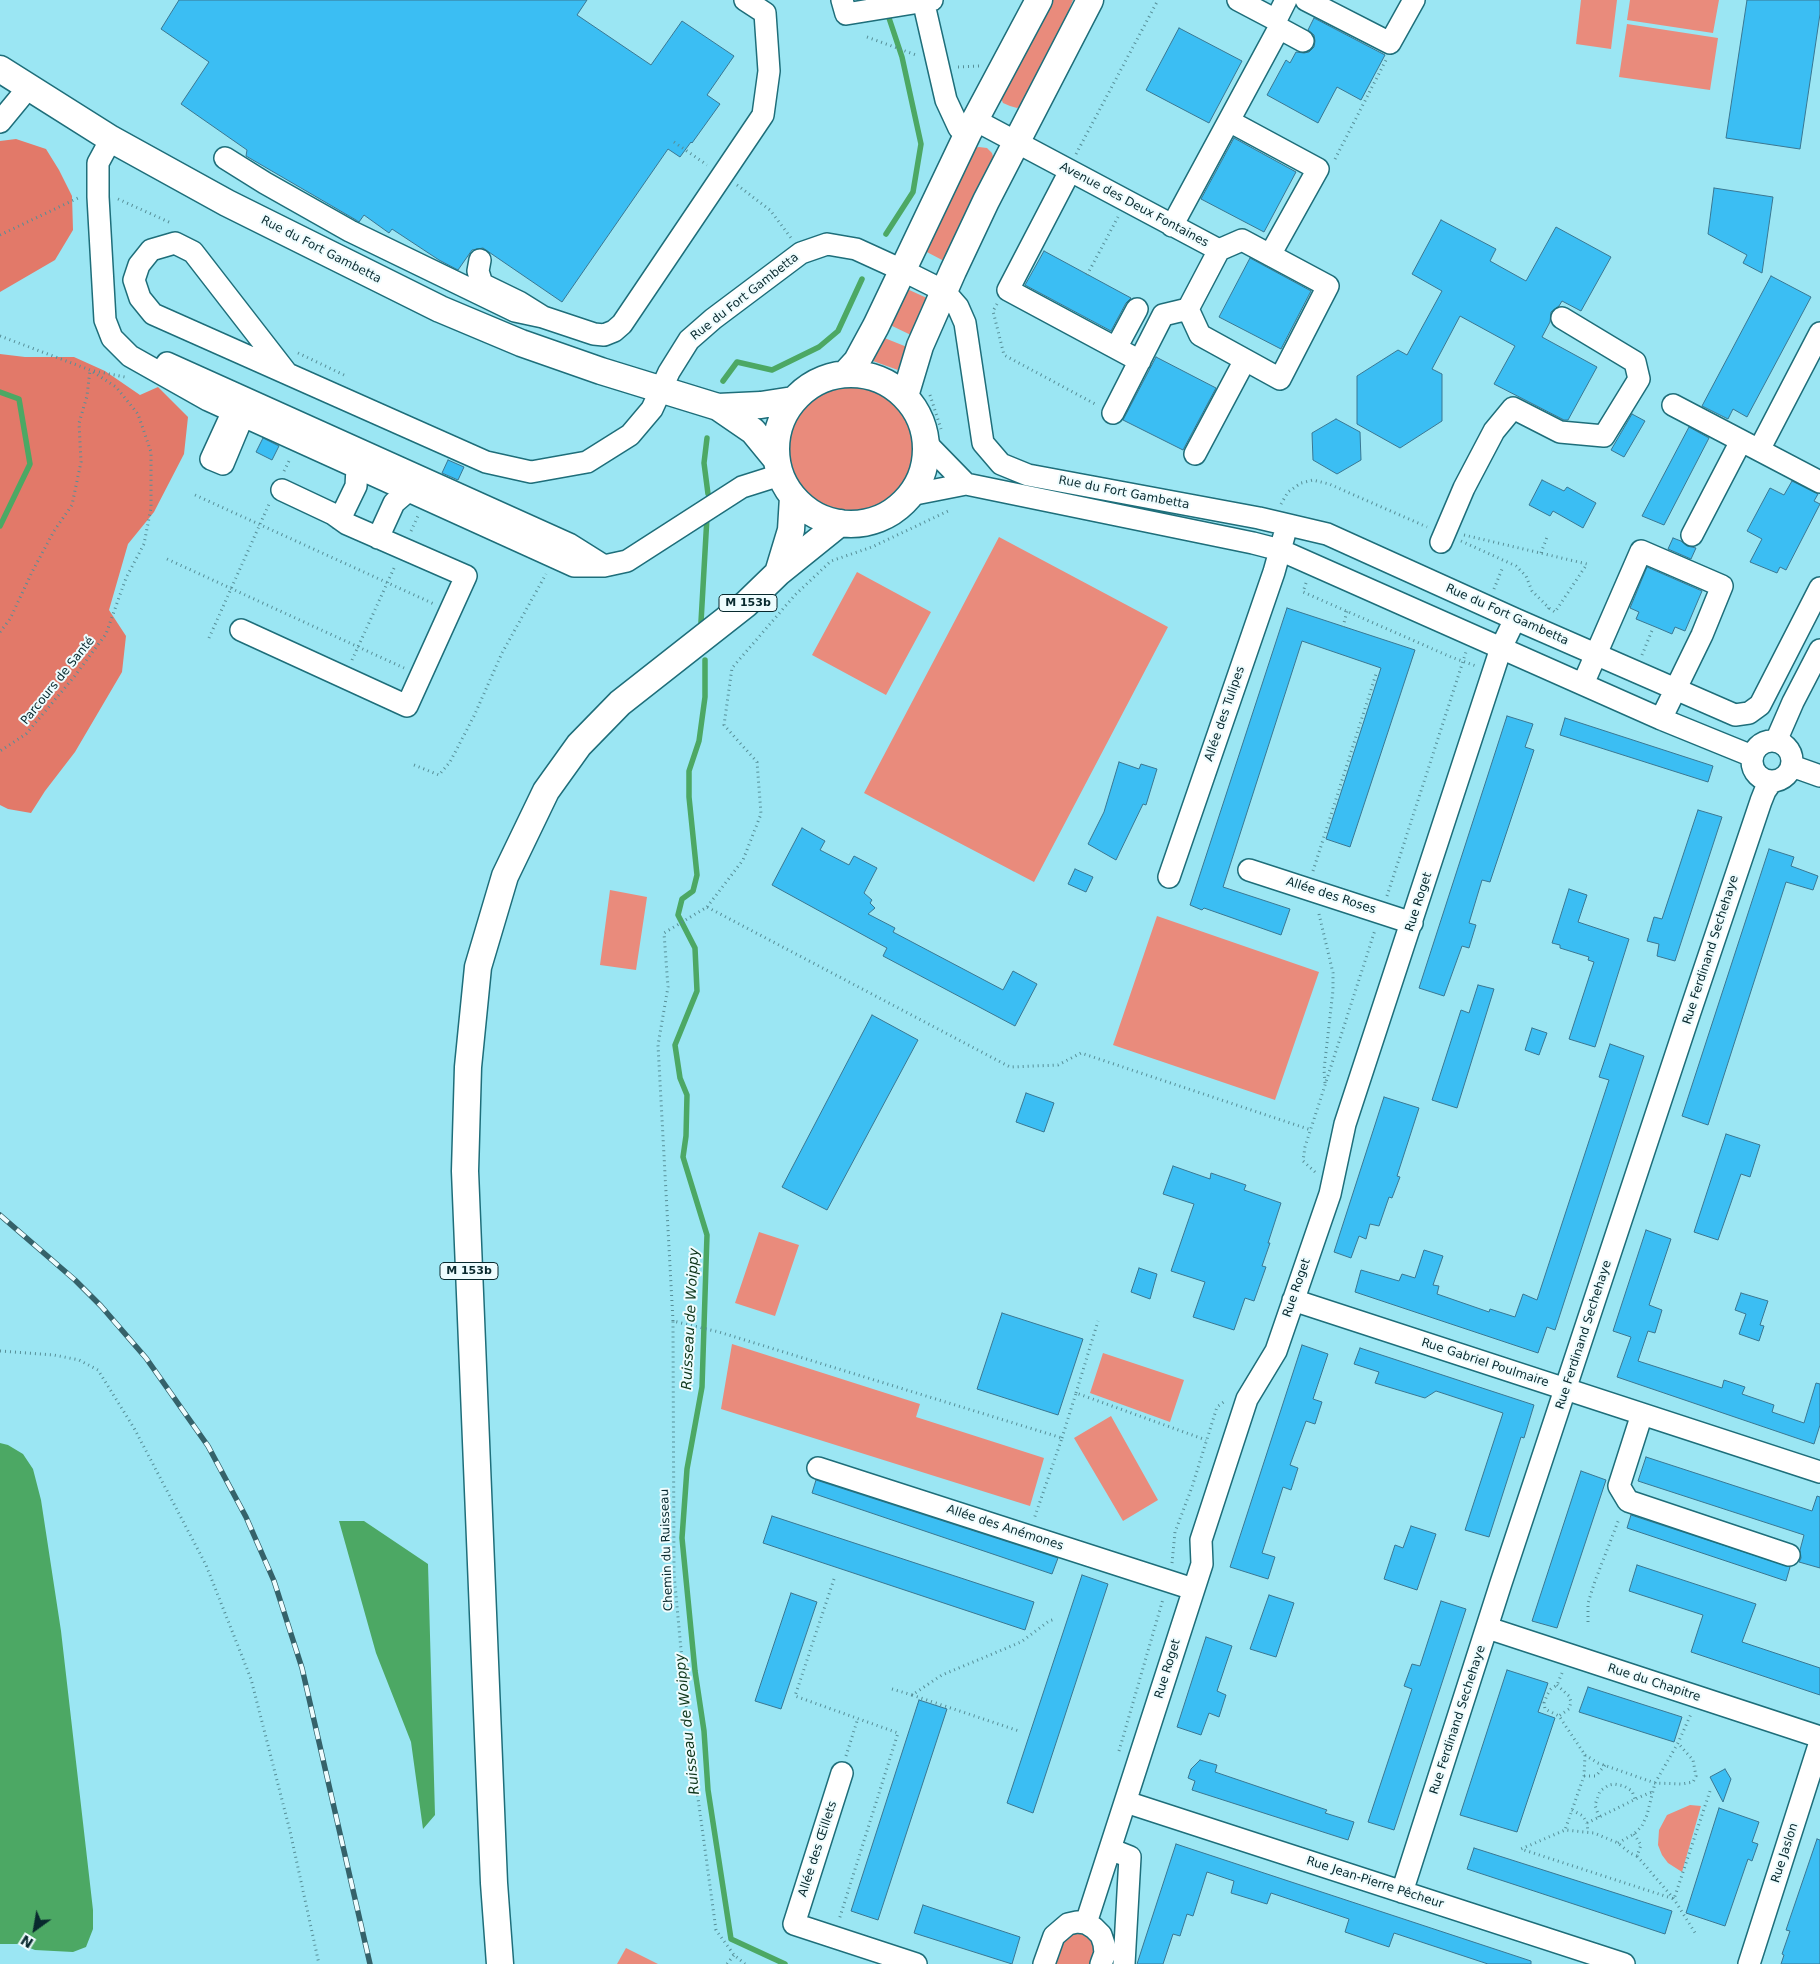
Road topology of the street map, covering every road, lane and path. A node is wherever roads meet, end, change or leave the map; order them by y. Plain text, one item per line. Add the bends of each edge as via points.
1 (745, 0) edge
2 (1039, 0) edge
3 (1090, 0) edge
4 (1158, 0) edge
5 (1238, 0) edge
6 (1286, 0) edge
7 (1306, 0) edge
8 (1414, 0) edge
9 (923, 1) edge
10 (850, 6) edge
11 (1277, 24) junction
12 (868, 37) dead end
13 (1303, 41) dead end
14 (1390, 43) junction
15 (922, 57) dead end
16 (0, 68) edge
17 (28, 88) junction
18 (0, 122) edge
19 (1229, 122) junction
20 (971, 126) junction
21 (111, 139) junction
22 (674, 142) dead end
23 (1016, 142) junction
24 (225, 158) dead end
25 (1318, 168) junction
26 (1069, 171) junction
27 (722, 175) junction
28 (115, 197) dead end
29 (79, 198) dead end
30 (1127, 201) junction
31 (174, 224) dead end
32 (1172, 226) junction
33 (0, 235) edge
34 (1219, 250) junction
35 (802, 253) junction
36 (1270, 255) junction
37 (480, 260) dead end
38 (902, 270) junction
39 (1087, 275) dead end
40 (1008, 290) junction
41 (944, 291) junction
42 (1137, 309) dead end
43 (1188, 309) junction
44 (543, 316) junction
45 (1562, 318) dead end
46 (1820, 333) edge
47 (0, 336) edge
48 (112, 338) junction
49 (1116, 348) junction
50 (292, 349) dead end
51 (1244, 360) junction
52 (1140, 361) junction
53 (90, 370) junction
54 (286, 372) junction
55 (846, 373) junction
56 (351, 378) dead end
57 (132, 379) dead end
58 (661, 390) junction
59 (916, 391) junction
60 (793, 400) junction
61 (1674, 405) dead end
62 (718, 407) junction
63 (238, 413) junction
64 (1112, 414) joint
65 (934, 437) junction
66 (298, 441) junction
67 (1750, 445) junction
68 (1195, 454) dead end
69 (217, 461) dead end
70 (358, 468) junction
71 (783, 477) junction
72 (1820, 482) edge
73 (966, 484) junction
74 (278, 489) junction
75 (195, 495) dead end
76 (416, 495) junction
77 (910, 496) junction
78 (946, 501) dead end
79 (1282, 517) junction
80 (340, 519) junction
81 (840, 523) junction
82 (260, 525) junction
83 (1692, 535) dead end
84 (1547, 537) dead end
85 (378, 538) junction
86 (1443, 538) junction
87 (403, 549) junction
88 (1280, 550) junction
89 (1541, 553) junction
90 (555, 558) junction
91 (167, 560) dead end
92 (1314, 564) junction
93 (604, 566) junction
94 (778, 573) junction
95 (387, 583) junction
96 (1820, 588) edge
97 (231, 589) junction
98 (1549, 608) junction
99 (450, 611) junction
100 (1347, 611) junction
101 (1514, 619) junction
102 (1343, 627) dead end
103 (1653, 628) dead end
104 (241, 630) dead end
105 (1539, 630) junction
106 (0, 632) edge
107 (209, 638) dead end
108 (358, 647) junction
109 (1501, 648) junction
110 (1596, 655) junction
111 (1819, 655) edge
112 (1463, 661) junction
113 (1377, 672) dead end
114 (1494, 672) junction
115 (1636, 672) junction
116 (420, 676) junction
117 (344, 677) junction
118 (1583, 684) junction
119 (1675, 689) junction
120 (1661, 719) junction
121 (1776, 741) junction
122 (0, 751) edge
123 (1752, 756) junction
124 (414, 765) dead end
125 (1792, 766) junction
126 (1820, 776) edge
127 (1772, 781) junction
128 (1249, 870) dead end
129 (1169, 877) dead end
130 (1307, 889) junction
131 (708, 907) junction
132 (1381, 913) junction
133 (1412, 923) junction
134 (1325, 1084) junction
135 (1310, 1130) junction
136 (1317, 1174) dead end
137 (1293, 1300) junction
138 (673, 1321) junction
139 (1098, 1321) dead end
140 (0, 1351) edge
141 (1566, 1389) junction
142 (1076, 1393) junction
143 (1229, 1398) dead end
144 (1642, 1414) junction
145 (1062, 1438) junction
146 (1206, 1440) junction
147 (818, 1468) dead end
148 (1820, 1472) edge
149 (1626, 1505) junction
150 (1028, 1536) junction
151 (1789, 1554) dead end
152 (834, 1578) dead end
153 (1168, 1581) junction
154 (1193, 1589) junction
155 (1055, 1619) dead end
156 (1588, 1622) dead end
157 (1488, 1628) junction
158 (1562, 1672) dead end
159 (1557, 1685) junction
160 (892, 1690) dead end
161 (912, 1695) junction
162 (1696, 1696) junction
163 (1559, 1716) junction
164 (858, 1718) junction
165 (1018, 1731) dead end
166 (1820, 1737) edge
167 (1820, 1742) edge
168 (1678, 1743) junction
169 (1118, 1752) dead end
170 (1585, 1755) junction
171 (1605, 1765) junction
172 (842, 1773) joint
173 (1584, 1776) junction
174 (1655, 1782) junction
175 (1710, 1791) dead end
176 (1653, 1792) junction
177 (1635, 1799) junction
178 (1126, 1802) junction
179 (1572, 1810) junction
180 (1600, 1817) junction
181 (1587, 1823) junction
182 (1565, 1830) junction
183 (1588, 1832) junction
184 (1634, 1834) junction
185 (1618, 1843) junction
186 (1110, 1849) junction
187 (1637, 1856) junction
188 (1402, 1892) junction
189 (1674, 1899) junction
190 (1086, 1924) junction
191 (1697, 1936) dead end
192 (834, 1937) junction
193 (734, 1955) junction
194 (1579, 1957) edge
195 (319, 1964) edge
196 (500, 1964) edge
197 (727, 1964) edge
198 (746, 1964) edge
199 (916, 1964) edge
200 (1044, 1964) edge
201 (1101, 1964) edge
202 (1124, 1964) edge
203 (1624, 1964) edge
204 (1750, 1964) edge

1 - 27 street via 765,13 769,71 763,116
2 - 20 main road
3 - 23 main road
4 - 26 path
5 - 11 street
6 - 11 street
7 - 14 street
8 - 14 street
9 - 10 street
9 - 20 street via 946,100 959,128
11 - 13 street
11 - 19 street
12 - 15 path
14 - 25 path via 1388,56 1331,168
16 - 17 main road, Rue du Fort Gambetta
17 - 18 street
17 - 21 main road, Rue du Fort Gambetta
19 - 25 street
19 - 32 street
20 - 23 street, Avenue des Deux Fontaines
20 - 38 main road
21 - 48 street via 98,163 98,197 104,320
21 - 58 main road, Rue du Fort Gambetta via 227,203 440,310 521,343
22 - 27 path
23 - 26 street, Avenue des Deux Fontaines
23 - 41 main road
24 - 44 street via 350,231 515,311
25 - 36 street
26 - 30 street, Avenue des Deux Fontaines
26 - 40 street
27 - 35 path via 770,210
27 - 44 street via 622,324 614,331 594,334
28 - 31 path
29 - 33 path
30 - 32 street, Avenue des Deux Fontaines
30 - 39 path
32 - 34 street, Avenue des Deux Fontaines
34 - 36 street via 1242,240
34 - 43 street, Avenue des Deux Fontaines
35 - 38 street, Rue du Fort Gambetta via 827,244 856,249
35 - 58 street, Rue du Fort Gambetta via 689,340
36 - 51 street via 1328,286 1280,380
37 - 44 street via 478,271 482,284
38 - 41 street, Rue du Fort Gambetta
38 - 55 main road via 857,361
40 - 49 street
40 - 64 path via 993,311 1004,356
41 - 59 main road via 920,346
41 - 79 street, Rue du Fort Gambetta via 958,307 965,323 983,443 1001,464 1028,475
42 - 49 street
43 - 51 street via 1200,335
43 - 52 street via 1163,315
45 - 86 street via 1635,362 1639,379 1604,436 1560,432 1513,408 1494,432 1464,488
46 - 67 street
47 - 53 path, Parcours de Santé
48 - 63 street via 130,356 208,400
48 - 93 street via 568,544
49 - 52 street
50 - 56 path
51 - 68 street
52 - 64 street
53 - 57 path
53 - 106 path via 79,423 81,462 72,505 54,531 10,619
53 - 122 path, Parcours de Santé via 116,386 138,414 151,452 151,508 144,544 126,578 106,634 26,734
54 - 54 street, Rue du Fort Gambetta via 193,252 175,242 151,250 134,280 140,298 153,314
54 - 58 street, Rue du Fort Gambetta via 486,462 531,472 587,462 630,436 652,409
55 - 59 main road via 865,375
55 - 60 main road via 816,382
58 - 62 main road, Rue du Fort Gambetta
59 - 65 main road via 919,418
59 - 65 path via 933,408
60 - 62 main road, Rue du Fort Gambetta
60 - 71 main road via 782,418 776,438
61 - 67 street
62 - 71 main road, Rue du Fort Gambetta via 753,431
63 - 66 street
63 - 69 street
65 - 73 street
65 - 77 main road via 920,479
66 - 70 street
66 - 74 path
67 - 72 street
67 - 83 street
70 - 76 street
70 - 80 street via 356,486
71 - 81 main road via 806,510
71 - 93 street via 742,487 627,562
71 - 94 main road, M 153b via 791,530
73 - 77 street, Rue du Fort Gambetta
73 - 88 street, Rue du Fort Gambetta
74 - 80 street
74 - 82 path
75 - 82 path
76 - 85 street via 394,502
76 - 87 path
76 - 90 street
77 - 81 main road via 878,519
78 - 131 path via 948,511 872,547 831,561 795,595 732,668 724,725 758,762 760,814 744,860
79 - 86 path via 1288,492 1313,480 1330,484
79 - 88 street, Allée des Tulipes
79 - 101 street, Rue du Fort Gambetta via 1327,534
80 - 85 street
81 - 94 main road, M 153b
82 - 95 path
82 - 97 path
84 - 89 path
85 - 87 street
86 - 89 path via 1461,534
86 - 98 path via 1516,566 1526,576 1532,592
87 - 95 path
87 - 99 street via 466,576
88 - 92 street, Rue du Fort Gambetta
88 - 129 street, Allée des Tulipes
89 - 98 path via 1587,564 1555,612
90 - 93 street via 574,566
90 - 124 path via 502,653 450,762 438,774
91 - 97 path
92 - 100 path via 1303,592
92 - 109 street, Rue du Fort Gambetta
94 - 196 main road, M 153b via 746,604 620,703 579,745 546,792 505,876 478,967 468,1067 465,1171 493,1863
95 - 99 path
95 - 108 path
96 - 119 street, Rue du Fort Gambetta via 1760,705 1749,714 1735,715
97 - 107 path
97 - 108 path
98 - 105 path
99 - 116 street
100 - 102 path
100 - 112 path
101 - 105 street, Rue du Fort Gambetta
101 - 109 street, Rue Roget
103 - 115 path
104 - 117 street
105 - 110 street, Rue du Fort Gambetta
108 - 116 path
108 - 117 path
109 - 114 street, Rue Roget
109 - 118 street, Rue du Fort Gambetta
110 - 115 street, Rue du Fort Gambetta
110 - 118 street
110 - 119 street via 1640,552 1722,586
111 - 121 street
112 - 114 path
112 - 132 path
113 - 130 path
114 - 133 street, Rue Roget
115 - 119 street, Rue du Fort Gambetta
116 - 117 street via 407,706
118 - 120 street, Rue du Fort Gambetta
119 - 120 street
120 - 123 street, Rue du Fort Gambetta
121 - 123 street via 1759,745
121 - 125 street via 1787,748
123 - 127 street via 1756,773
125 - 126 street
125 - 127 street via 1785,777
127 - 141 street, Rue Ferdinand Sechehaye via 1758,810
128 - 130 street, Allée des Roses
130 - 132 street, Allée des Roses
130 - 134 path via 1319,914 1333,973
131 - 135 path via 1010,1067 1058,1065 1081,1053
131 - 138 path, Chemin du Ruisseau via 664,933 668,987 658,1045
132 - 133 street, Allée des Roses
132 - 134 path
133 - 137 street, Rue Roget via 1345,1124 1330,1194
134 - 135 path
135 - 136 path via 1303,1161
137 - 141 street, Rue Gabriel Poulmaire
137 - 154 street, Rue Roget via 1276,1351 1247,1399 1200,1540 1202,1564
138 - 145 path via 719,1332
138 - 193 path, Chemin du Ruisseau via 674,1574 688,1725 716,1930
139 - 142 path
140 - 195 path via 54,1355 79,1360 98,1370 134,1428 206,1565 251,1679 290,1831
141 - 144 street, Rue Gabriel Poulmaire
141 - 157 street, Rue Ferdinand Sechehaye
142 - 145 path
142 - 146 path
143 - 146 path via 1217,1406
144 - 148 street, Rue Gabriel Poulmaire
144 - 149 street via 1619,1486
145 - 150 path
146 - 153 path via 1174,1532
147 - 150 street, Allée des Anémones
149 - 151 street
149 - 156 path via 1602,1558 1588,1603
150 - 153 street, Allée des Anémones
152 - 164 path via 795,1696
153 - 154 street, Allée des Anémones
153 - 169 path
154 - 178 street, Rue Roget
155 - 161 path via 1020,1642 942,1675
157 - 162 street, Rue du Chapitre
157 - 188 street, Rue Ferdinand Sechehaye
158 - 159 path
159 - 163 path via 1571,1702
159 - 163 path via 1550,1689 1544,1703 1545,1709
160 - 161 path
161 - 165 path
162 - 166 street, Rue du Chapitre
162 - 168 path
163 - 170 path
164 - 172 path
164 - 192 path via 898,1733
167 - 204 street, Rue Jaslon
168 - 174 path
168 - 174 path via 1693,1760 1696,1776 1693,1782
170 - 171 path
170 - 173 path
171 - 173 path via 1596,1776
171 - 174 path
172 - 192 street, Allée des Œillets via 794,1924
173 - 179 path
174 - 176 path
175 - 189 path
176 - 177 path
176 - 184 path via 1647,1815
177 - 180 path
177 - 180 path via 1632,1791 1624,1786 1609,1786 1600,1791 1595,1805
178 - 186 street, Rue Roget
178 - 188 street, Rue Jean-Pierre Pêcheur
179 - 181 path via 1583,1816
179 - 182 path
180 - 181 path
181 - 183 path
182 - 183 path
182 - 189 path via 1521,1849
183 - 185 path
184 - 185 path
184 - 187 path via 1641,1845
185 - 187 path
186 - 190 street, Rue Roget
186 - 202 street via 1130,1857
187 - 189 path
188 - 194 street, Rue Jean-Pierre Pêcheur
189 - 191 path
190 - 200 street via 1077,1922 1059,1930
190 - 201 street via 1101,1935 1105,1953
192 - 199 street
193 - 197 path
193 - 198 path, Chemin du Ruisseau
194 - 203 street, Rue Jean-Pierre Pêcheur

